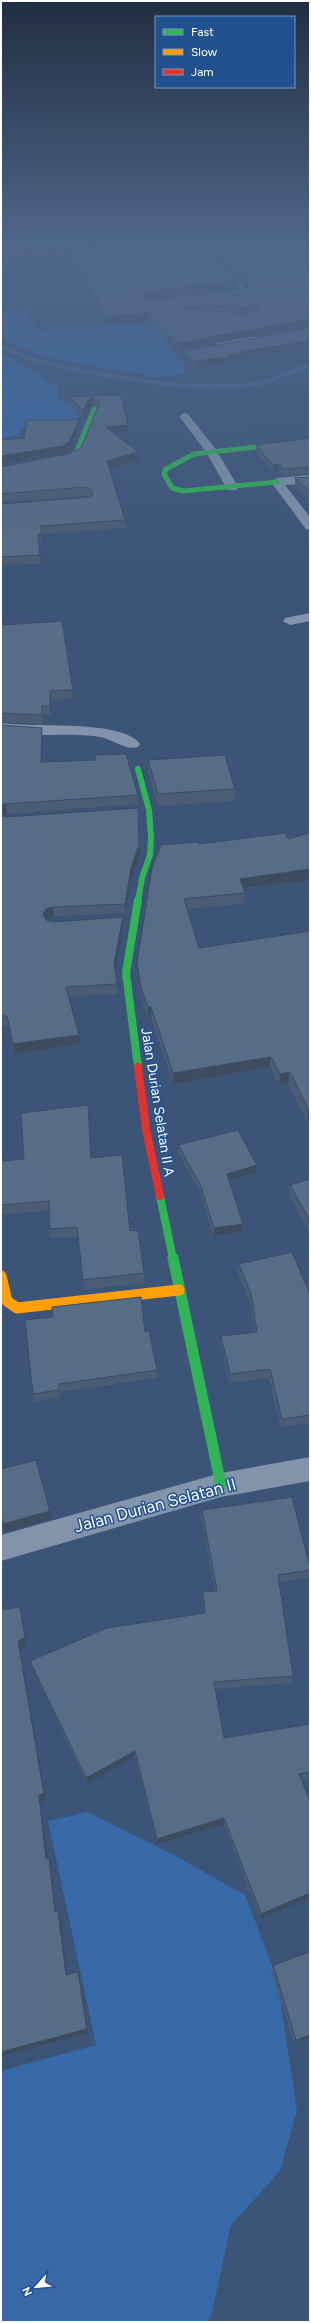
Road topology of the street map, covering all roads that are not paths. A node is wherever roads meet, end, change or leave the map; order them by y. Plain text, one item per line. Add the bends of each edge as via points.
1 (94, 409) edge
2 (184, 416) dead end
3 (310, 441) edge
4 (211, 451) junction
5 (1, 470) edge
6 (310, 479) edge
7 (277, 482) junction
8 (232, 487) junction
9 (310, 526) edge
10 (310, 617) edge
11 (290, 621) dead end
12 (1, 728) edge
13 (132, 744) dead end
14 (138, 769) dead end
15 (1, 1276) edge
16 (178, 1290) junction
17 (310, 1469) edge
18 (221, 1485) junction
19 (1, 1548) edge

1 - 5 street via 76,453 67,458
2 - 4 street
3 - 4 street
4 - 8 street
4 - 8 street via 187,457 166,470 164,474 172,488 183,491
6 - 7 street
7 - 8 street
7 - 9 street
10 - 11 street
12 - 13 street via 22,732 94,732 122,737
14 - 16 street, Jalan Durian Selatan II A via 141,811 150,855 127,921 126,973 146,1129
15 - 16 street via 7,1301 17,1308
16 - 18 street, Jalan Durian Selatan II A
17 - 18 street, Jalan Durian Selatan II
18 - 19 street, Jalan Durian Selatan II

